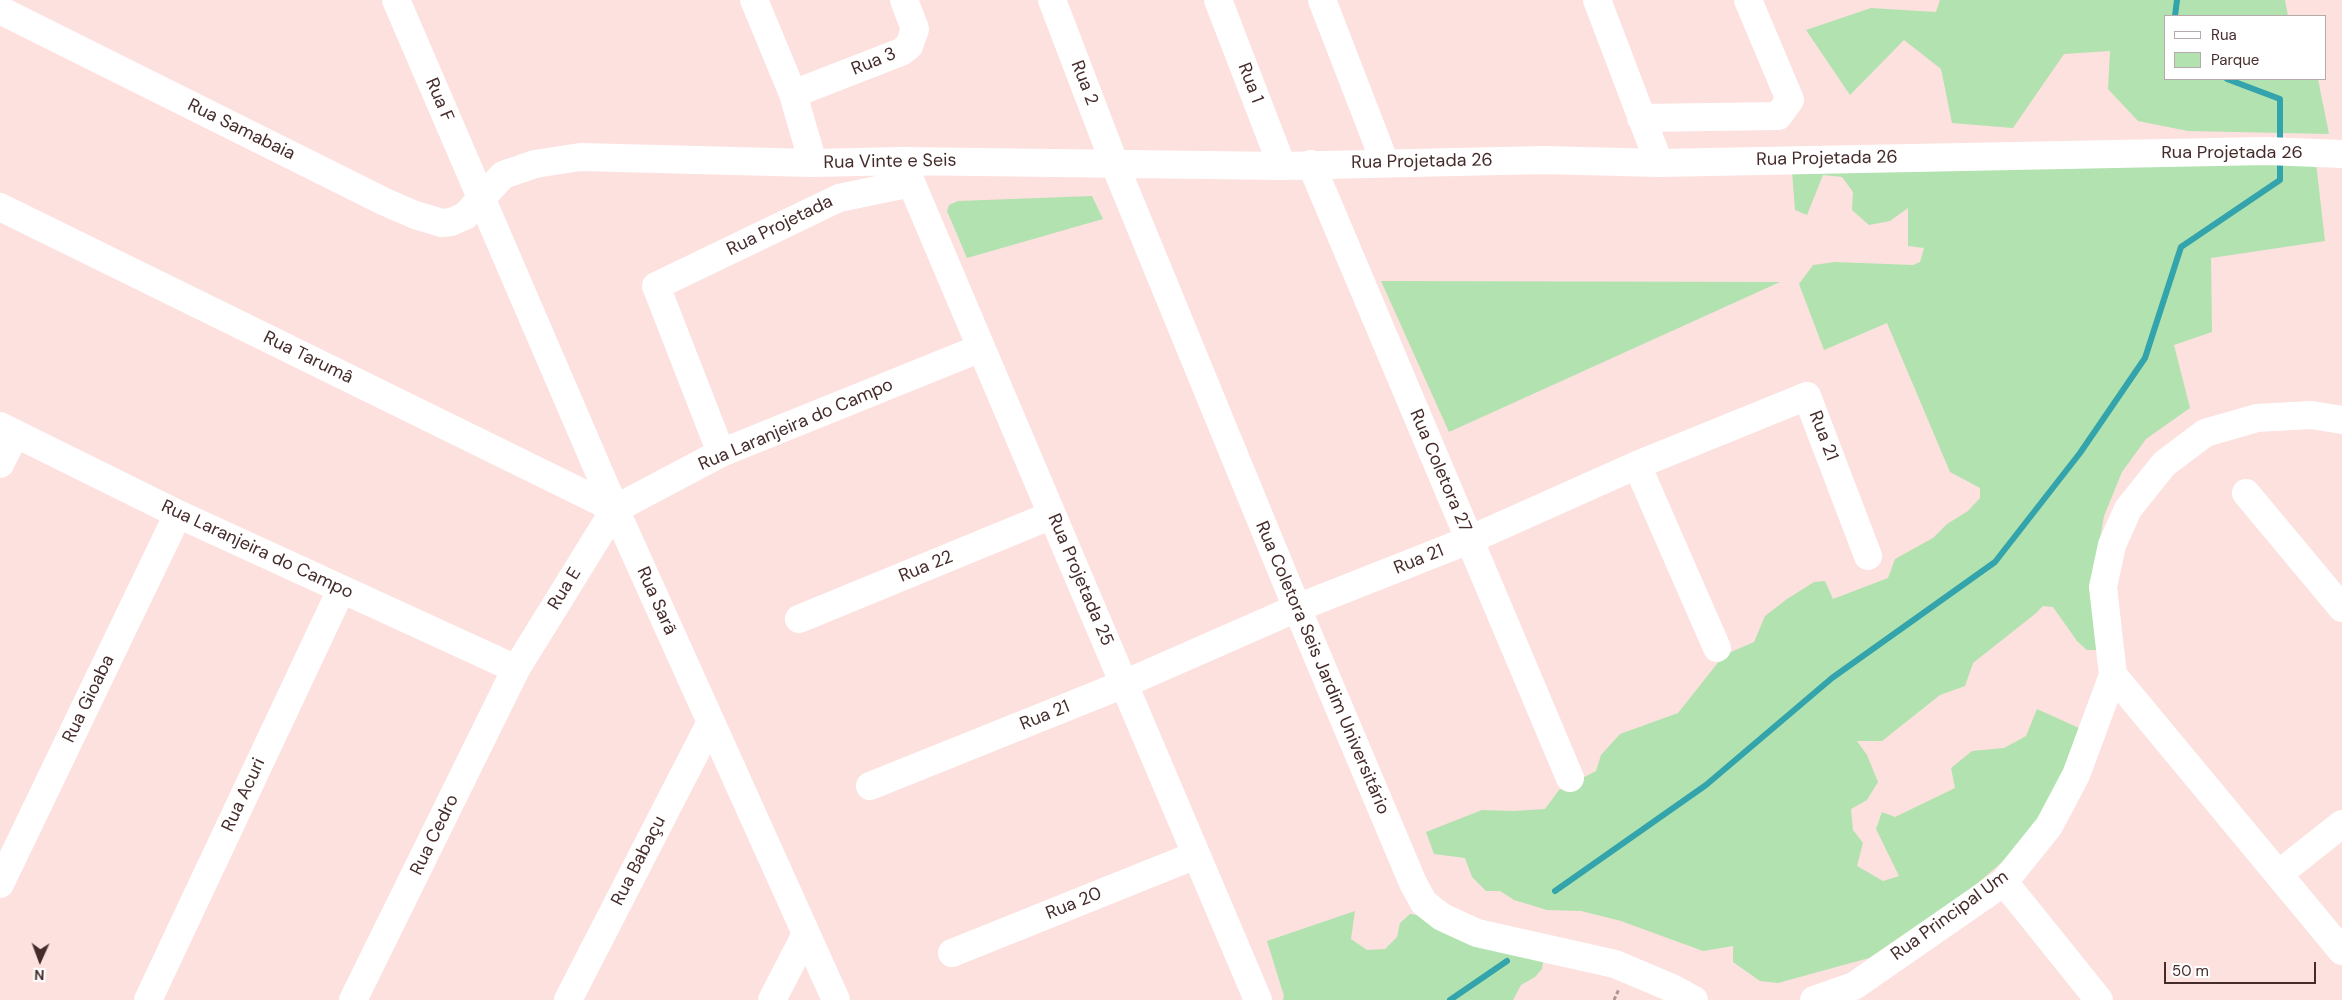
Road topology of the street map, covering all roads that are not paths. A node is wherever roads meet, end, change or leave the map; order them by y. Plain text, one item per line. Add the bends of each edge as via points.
1 (396, 0) edge
2 (754, 0) edge
3 (904, 0) edge
4 (1052, 0) edge
5 (1218, 0) edge
6 (1322, 0) edge
7 (1597, 0) edge
8 (1748, 0) edge
9 (0, 10) edge
10 (793, 94) junction
11 (1641, 118) junction
12 (2342, 154) edge
13 (812, 163) junction
14 (1384, 163) junction
15 (1659, 163) junction
16 (1311, 164) junction
17 (1115, 165) junction
18 (1282, 166) junction
19 (906, 172) junction
20 (482, 200) junction
21 (0, 207) edge
22 (981, 348) junction
23 (2342, 420) edge
24 (7, 430) edge
25 (721, 453) junction
26 (0, 464) edge
27 (1637, 465) junction
28 (2246, 494) dead end
29 (615, 509) junction
30 (178, 514) junction
31 (1052, 515) junction
32 (1469, 540) junction
33 (1868, 556) dead end
34 (341, 590) junction
35 (1297, 608) junction
36 (2342, 608) edge
37 (799, 619) dead end
38 (1717, 648) dead end
39 (516, 669) junction
40 (2113, 675) junction
41 (1124, 684) junction
42 (711, 722) junction
43 (1570, 778) dead end
44 (870, 786) dead end
45 (2342, 824) edge
46 (1196, 855) junction
47 (2280, 873) junction
48 (2004, 882) junction
49 (0, 884) edge
50 (806, 934) junction
51 (2342, 950) edge
52 (952, 953) dead end
53 (1850, 993) edge
54 (1697, 999) edge
55 (148, 1000) edge
56 (353, 1000) edge
57 (568, 1000) edge
58 (772, 1000) edge
59 (836, 1000) edge
60 (1258, 1000) edge
61 (1814, 1000) edge
62 (2098, 1000) edge

1 - 20 street, Rua F
2 - 10 street
3 - 10 street, Rua 3 via 915,29 909,46
4 - 17 street, Rua 2
5 - 18 street, Rua 1
6 - 14 street
7 - 11 street
8 - 11 street via 1790,100 1778,116
9 - 20 street, Rua Samabaia via 415,215 442,223 450,222 465,216
10 - 13 street
11 - 15 street
12 - 15 street, Rua Projetada 26 via 2280,152
13 - 19 street, Rua Vinte e Seis
13 - 20 street, Rua Vinte e Seis via 554,160 503,175
14 - 15 street, Rua Projetada 26 via 1544,160
14 - 16 street, Rua Projetada 26
16 - 18 street, Rua Vinte e Seis
16 - 32 street, Rua Coletora 27
17 - 18 street, Rua Vinte e Seis
17 - 19 street, Rua Vinte e Seis via 1094,162
17 - 35 street, Rua Coletora Seis Jardim Universitário
19 - 22 street, Rua Projetada 25
19 - 25 street, Rua Projetada via 839,198 656,286
20 - 29 street, Rua Sarã
21 - 29 street, Rua Tarumâ
22 - 25 street, Rua Laranjeira do Campo
22 - 31 street, Rua Projetada 25
23 - 40 street, Rua Principal Um via 2311,415 2257,418 2205,433 2164,464 2128,508 2112,545 2103,587
24 - 26 street
24 - 30 street, Rua Laranjeira do Campo
25 - 29 street, Rua Laranjeira do Campo
27 - 32 street, Rua 21
27 - 33 street, Rua 21 via 1808,396
27 - 38 street
28 - 36 street
29 - 39 street, Rua E
29 - 42 street, Rua Sarã
30 - 34 street, Rua Laranjeira do Campo
30 - 49 street, Rua Gioaba
31 - 37 street, Rua 22
31 - 41 street, Rua Projetada 25
32 - 35 street, Rua 21
32 - 43 street, Rua Coletora 27
34 - 39 street, Rua Laranjeira do Campo
34 - 55 street, Rua Acuri
35 - 41 street, Rua 21
35 - 54 street, Rua Coletora Seis Jardim Universitário via 1424,903 1442,917 1477,933 1615,964
39 - 56 street, Rua Cedro
40 - 47 street
40 - 48 street, Rua Principal Um via 2076,775 2049,826
41 - 44 street, Rua 21
41 - 46 street, Rua Projetada 25
42 - 50 street, Rua Sarã
42 - 57 street, Rua Babaçu
45 - 47 street
46 - 52 street, Rua 20
46 - 60 street, Rua Projetada 25
47 - 51 street
48 - 53 street, Rua Principal Um
48 - 62 street
50 - 58 street
50 - 59 street, Rua Sarã
53 - 61 street, Rua Principal Um

